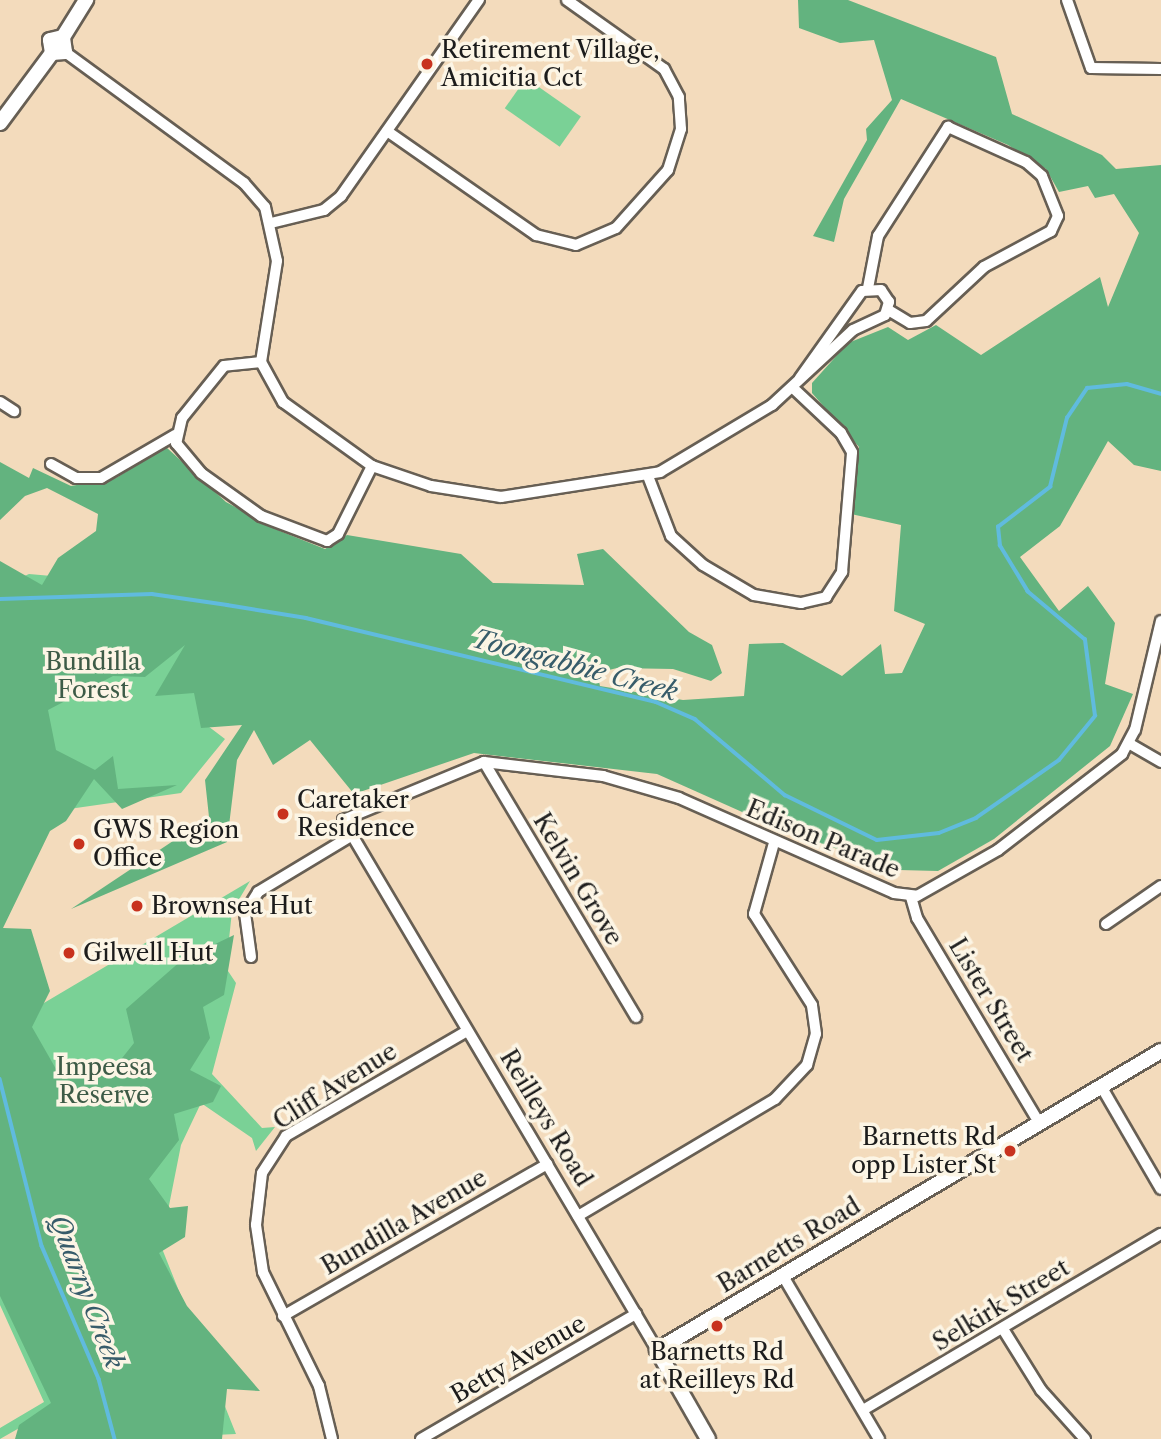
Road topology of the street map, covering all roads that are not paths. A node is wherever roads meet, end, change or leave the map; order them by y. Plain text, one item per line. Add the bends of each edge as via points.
1 (86, 0) edge
2 (479, 0) edge
3 (567, 0) edge
4 (1067, 0) edge
5 (60, 47) junction
6 (1161, 69) edge
7 (0, 123) edge
8 (387, 131) junction
9 (271, 223) junction
10 (869, 288) junction
11 (888, 310) junction
12 (261, 362) junction
13 (796, 383) junction
14 (0, 402) edge
15 (13, 411) dead end
16 (175, 435) junction
17 (51, 464) dead end
18 (372, 466) junction
19 (648, 476) junction
20 (1161, 621) edge
21 (1130, 744) junction
22 (484, 762) junction
23 (1161, 762) edge
24 (343, 820) joint
25 (351, 836) junction
26 (774, 843) junction
27 (1161, 886) edge
28 (911, 897) junction
29 (1105, 923) dead end
30 (251, 957) dead end
31 (636, 1017) dead end
32 (467, 1031) junction
33 (1161, 1051) edge
34 (1101, 1086) junction
35 (1039, 1123) junction
36 (547, 1164) junction
37 (1161, 1189) edge
38 (578, 1216) junction
39 (1161, 1234) edge
40 (783, 1276) junction
41 (636, 1314) junction
42 (283, 1316) junction
43 (1003, 1329) junction
44 (657, 1350) junction
45 (863, 1410) junction
46 (332, 1439) edge
47 (421, 1439) edge
48 (708, 1439) edge
49 (879, 1439) edge
50 (1085, 1439) edge

1 - 5 street
2 - 8 street
3 - 8 street via 664,69 679,97 681,129 668,170 616,228 576,245 536,236
4 - 6 street via 1091,68
5 - 7 street
5 - 9 street via 244,183
8 - 9 street via 334,203
9 - 12 street via 277,261
10 - 11 street via 881,289
10 - 11 street via 878,236 948,127 971,133 1042,176 1058,216 1051,231 984,267 926,321 910,323
10 - 13 street
11 - 13 street via 853,330
12 - 16 street via 217,371
12 - 18 street via 283,402
13 - 19 street via 739,427
13 - 19 street via 852,453 842,572 826,597 801,603 754,595 703,565 671,536
14 - 15 street
16 - 17 street via 101,478 76,478
16 - 18 street via 187,458 230,496 321,541 338,534
18 - 19 street via 431,486 501,497
20 - 21 street
21 - 23 street
21 - 28 street, Edison Parade via 998,850
22 - 24 street, Edison Parade
22 - 26 street, Edison Parade via 603,776 679,798
22 - 31 street, Kelvin Grove
24 - 25 street, Reilleys Road
25 - 30 street via 258,892 246,913
25 - 32 street, Reilleys Road
26 - 28 street, Edison Parade
26 - 38 street via 754,914 812,1005 816,1034 807,1065 775,1100
27 - 29 street
28 - 35 street, Lister Street via 917,918
32 - 36 street, Reilleys Road
32 - 42 street, Cliff Avenue via 296,1130 271,1152 260,1181 256,1236 263,1272
33 - 34 street, Barnetts Road
34 - 35 street, Barnetts Road
34 - 37 street
35 - 40 street, Barnetts Road
36 - 38 street, Reilleys Road
36 - 42 street, Bundilla Avenue
38 - 41 street, Reilleys Road
39 - 43 street, Selkirk Street
40 - 44 street, Barnetts Road
40 - 45 street
41 - 44 street, Reilleys Road
41 - 47 street, Betty Avenue
42 - 46 street, Cliff Avenue via 319,1386
43 - 45 street, Selkirk Street
43 - 50 street via 1037,1384
44 - 48 street, Reilleys Road
45 - 49 street

